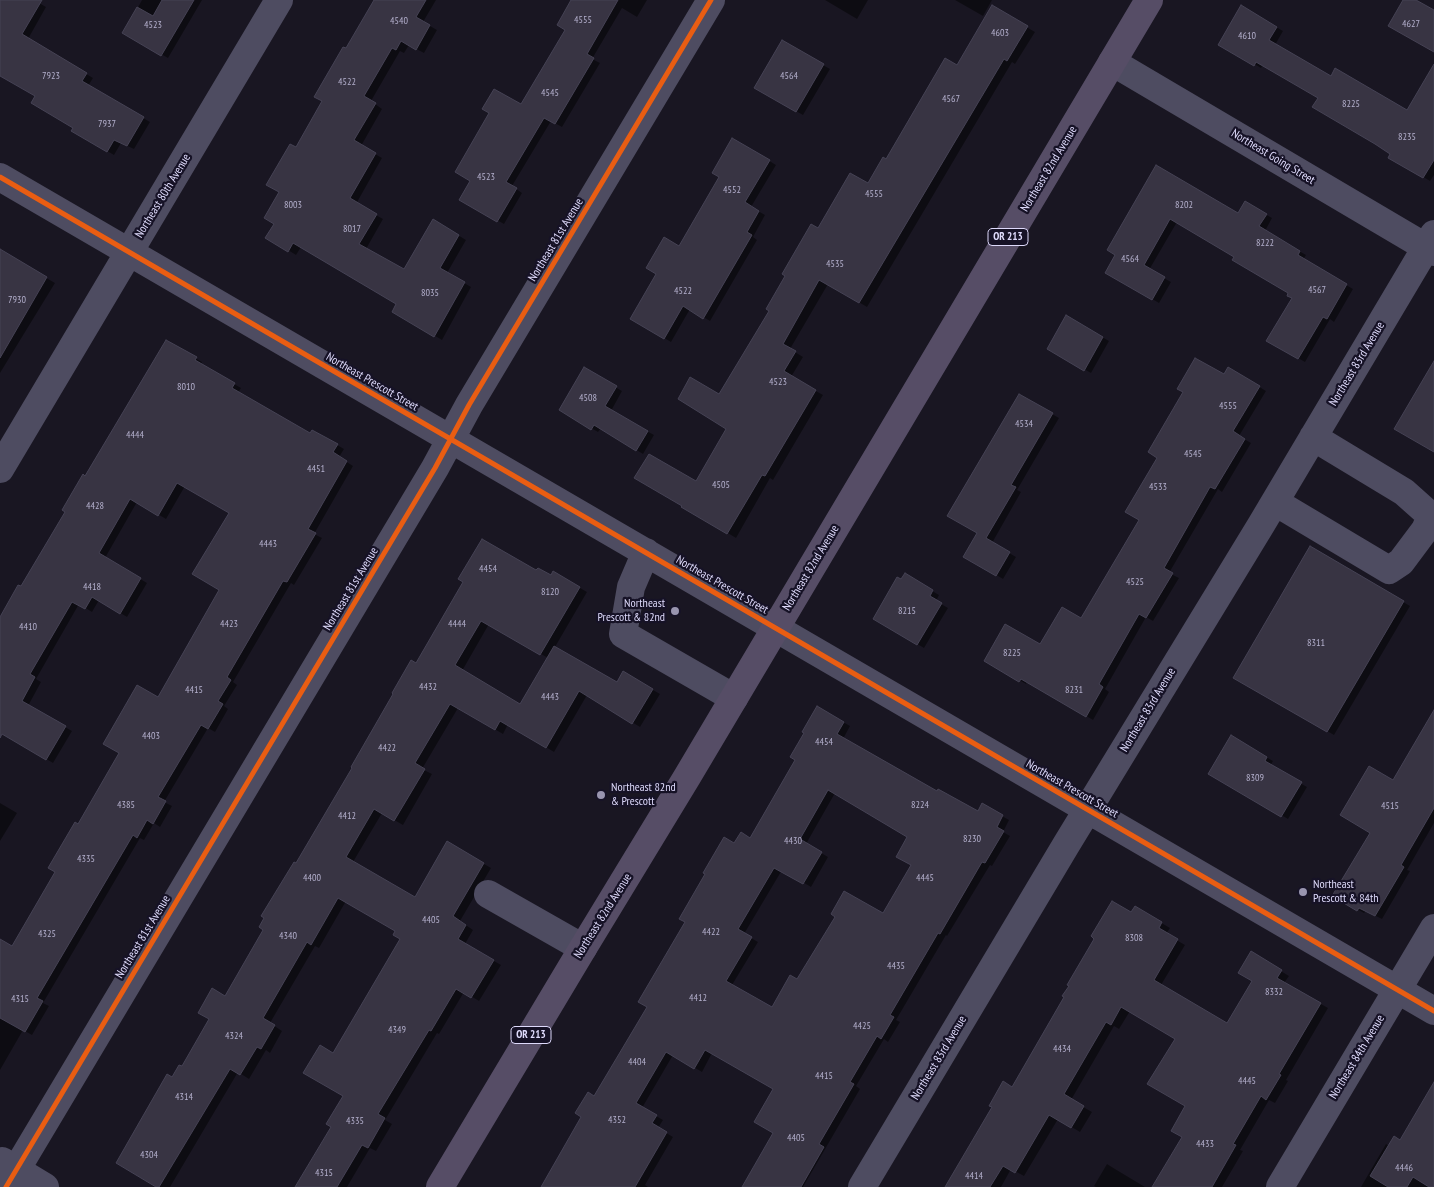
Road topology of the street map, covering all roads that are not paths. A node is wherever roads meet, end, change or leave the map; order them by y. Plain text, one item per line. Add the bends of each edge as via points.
1 (279, 0) edge
2 (711, 0) edge
3 (1149, 0) edge
4 (1112, 62) junction
5 (0, 177) edge
6 (1431, 245) edge
7 (129, 252) junction
8 (1313, 437) junction
9 (450, 439) junction
10 (0, 470) edge
11 (1275, 502) junction
12 (646, 552) junction
13 (776, 628) junction
14 (734, 698) junction
15 (1087, 809) junction
16 (488, 894) dead end
17 (1434, 928) edge
18 (583, 948) junction
19 (1397, 990) junction
20 (1434, 1012) edge
21 (7, 1172) edge
22 (45, 1187) edge
23 (440, 1187) edge
24 (862, 1187) edge
25 (1280, 1187) edge

1 - 7 street, Northeast 80th Avenue
2 - 9 street, Northeast 81st Avenue
3 - 4 main road, Northeast 82nd Avenue / OR 213
4 - 6 street, Northeast Going Street
4 - 13 main road, Northeast 82nd Avenue / OR 213
5 - 7 street, Northeast Prescott Street
6 - 8 street, Northeast 83rd Avenue
7 - 9 street, Northeast Prescott Street
7 - 10 street, Northeast 80th Avenue
8 - 11 street, Northeast 83rd Avenue
8 - 11 street via 1404,492 1431,516 1425,530 1401,562 1389,570
9 - 12 street, Northeast Prescott Street
9 - 21 street, Northeast 81st Avenue
11 - 15 street, Northeast 83rd Avenue
12 - 13 street, Northeast Prescott Street
12 - 14 street via 631,587 623,634
13 - 14 main road, Northeast 82nd Avenue / OR 213
13 - 15 street, Northeast Prescott Street
14 - 18 main road, Northeast 82nd Avenue / OR 213
15 - 19 street, Northeast Prescott Street
15 - 24 street, Northeast 83rd Avenue
16 - 18 street
17 - 19 street, Northeast 84th Avenue
18 - 23 main road, Northeast 82nd Avenue / OR 213
19 - 20 street, Northeast Prescott Street
19 - 25 street, Northeast 84th Avenue
21 - 22 street

